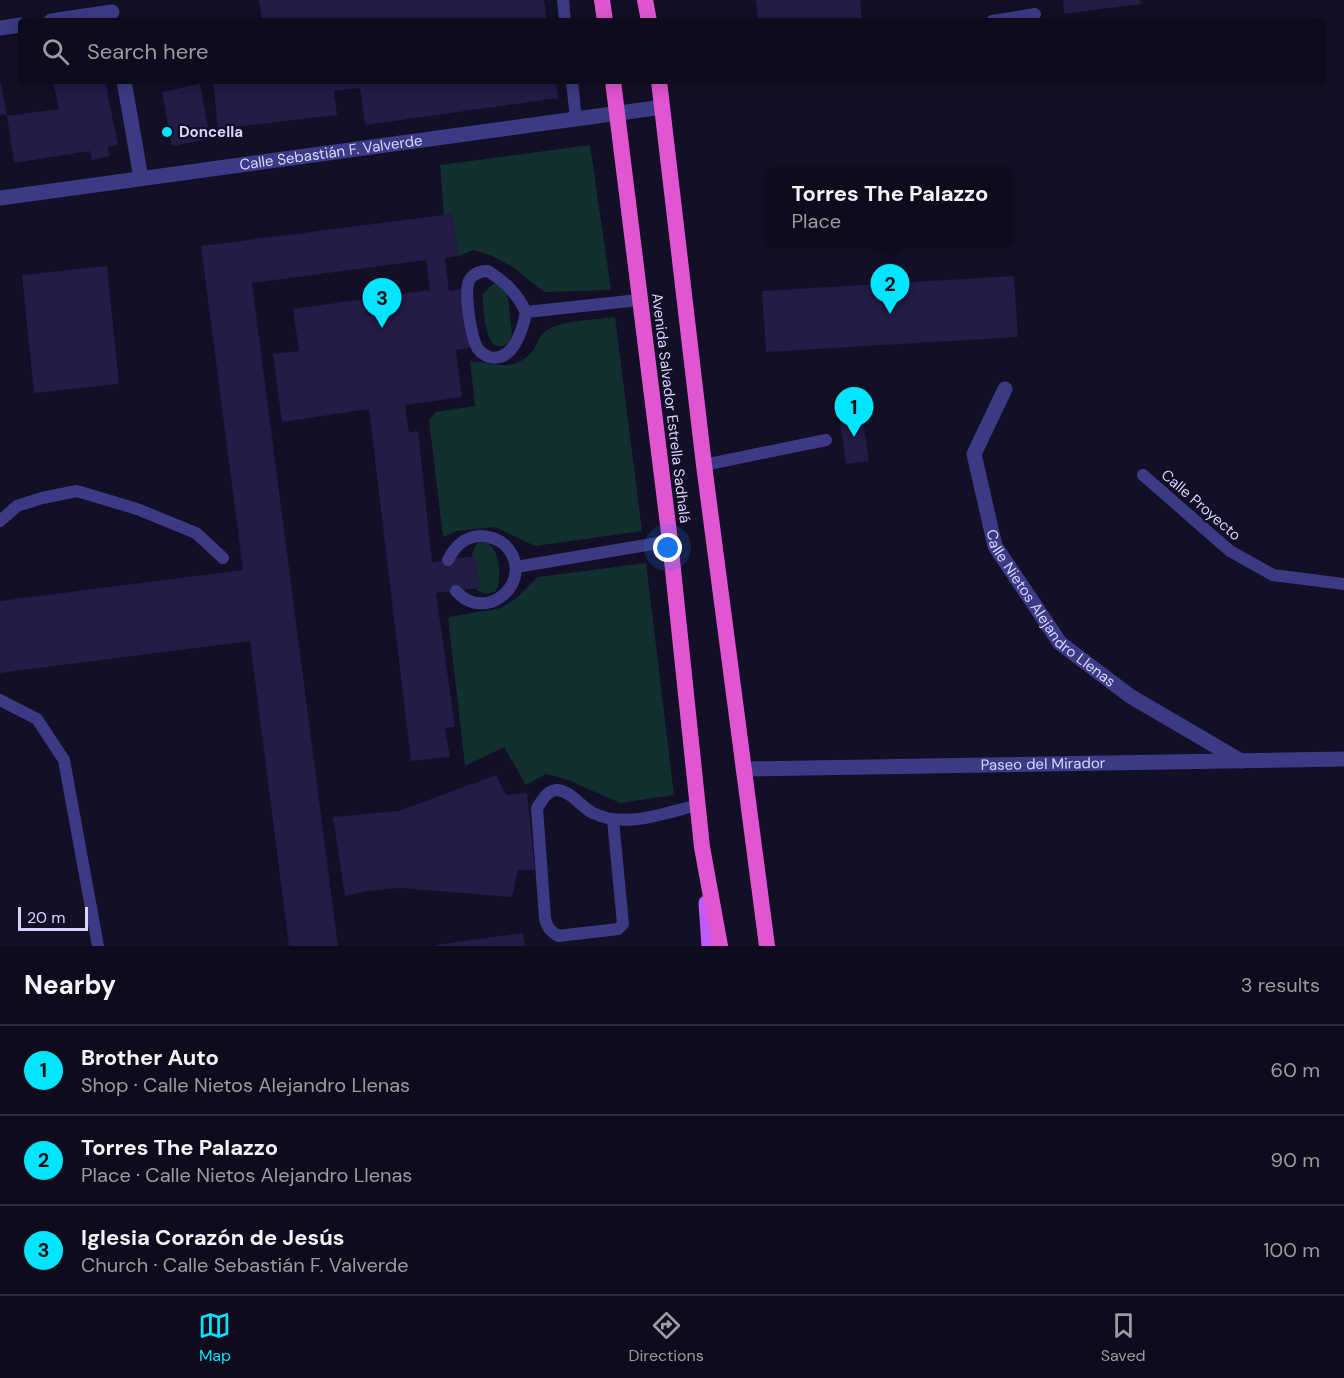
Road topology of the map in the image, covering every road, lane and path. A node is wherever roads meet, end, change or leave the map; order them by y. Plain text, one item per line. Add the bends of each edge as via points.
1 (563, 0) edge
2 (602, 0) edge
3 (645, 0) edge
4 (112, 11) edge
5 (1035, 15) dead end
6 (69, 18) edge
7 (565, 18) edge
8 (605, 18) edge
9 (648, 18) edge
10 (1014, 18) edge
11 (18, 25) edge
12 (0, 28) edge
13 (125, 84) edge
14 (572, 84) edge
15 (613, 84) edge
16 (659, 84) edge
17 (663, 107) junction
18 (617, 114) junction
19 (576, 120) junction
20 (141, 178) junction
21 (0, 198) edge
22 (639, 300) junction
23 (526, 312) junction
24 (1005, 389) dead end
25 (826, 440) dead end
26 (704, 465) junction
27 (1143, 475) dead end
28 (0, 521) edge
29 (670, 541) junction
30 (223, 558) dead end
31 (448, 560) dead end
32 (516, 567) junction
33 (1344, 584) edge
34 (456, 591) dead end
35 (0, 700) edge
36 (1344, 759) edge
37 (1240, 761) junction
38 (743, 770) junction
39 (698, 805) junction
40 (613, 820) junction
41 (753, 836) junction
42 (702, 846) junction
43 (98, 946) edge
44 (709, 946) edge
45 (720, 946) edge
46 (767, 946) edge
47 (773, 946) edge

1 - 7 lane
2 - 8 highway
3 - 9 highway
4 - 6 street
5 - 10 lane
11 - 12 street
13 - 20 street
14 - 19 lane
15 - 18 highway, Avenida Salvador Estrella Sadhalá
16 - 17 highway, Avenida Salvador Estrella Sadhalá
17 - 18 street, Calle Sebastián F. Valverde
17 - 26 highway, Avenida Salvador Estrella Sadhalá
18 - 19 street, Calle Sebastián F. Valverde
18 - 22 highway, Avenida Salvador Estrella Sadhalá
19 - 20 street, Calle Sebastián F. Valverde
20 - 21 street, Calle Sebastián F. Valverde
22 - 23 lane
22 - 29 highway, Avenida Salvador Estrella Sadhalá
23 - 23 lane via 511,288 488,271 470,279 475,343 485,356 502,356 512,348
24 - 37 street, Calle Nietos Alejandro Llenas via 974,454 995,546 1060,643 1130,696
25 - 26 lane
26 - 38 highway, Avenida Salvador Estrella Sadhalá
27 - 33 lane, Calle Proyecto via 1230,551 1273,575
28 - 30 lane via 17,506 77,491 196,533
29 - 32 lane
29 - 39 highway, Avenida Salvador Estrella Sadhalá
31 - 32 lane via 458,545 471,537 487,536 501,541 511,552
32 - 34 lane via 514,582 506,594 492,602 477,604
35 - 43 lane via 37,719 64,760
36 - 37 street, Paseo del Mirador
37 - 38 street, Paseo del Mirador
38 - 41 highway, Avenida Salvador Estrella Sadhalá
39 - 40 lane via 642,818
39 - 42 highway, Avenida Salvador Estrella Sadhalá
40 - 40 lane via 591,812 556,790 547,794 537,808 546,926 558,936 618,929 623,924
41 - 46 highway, Avenida Salvador Estrella Sadhalá
41 - 47 main road, Avenida Salvador Estrella Sadhalá
42 - 44 main road, Avenida Salvador Estrella Sadhalá
42 - 45 highway, Avenida Salvador Estrella Sadhalá

